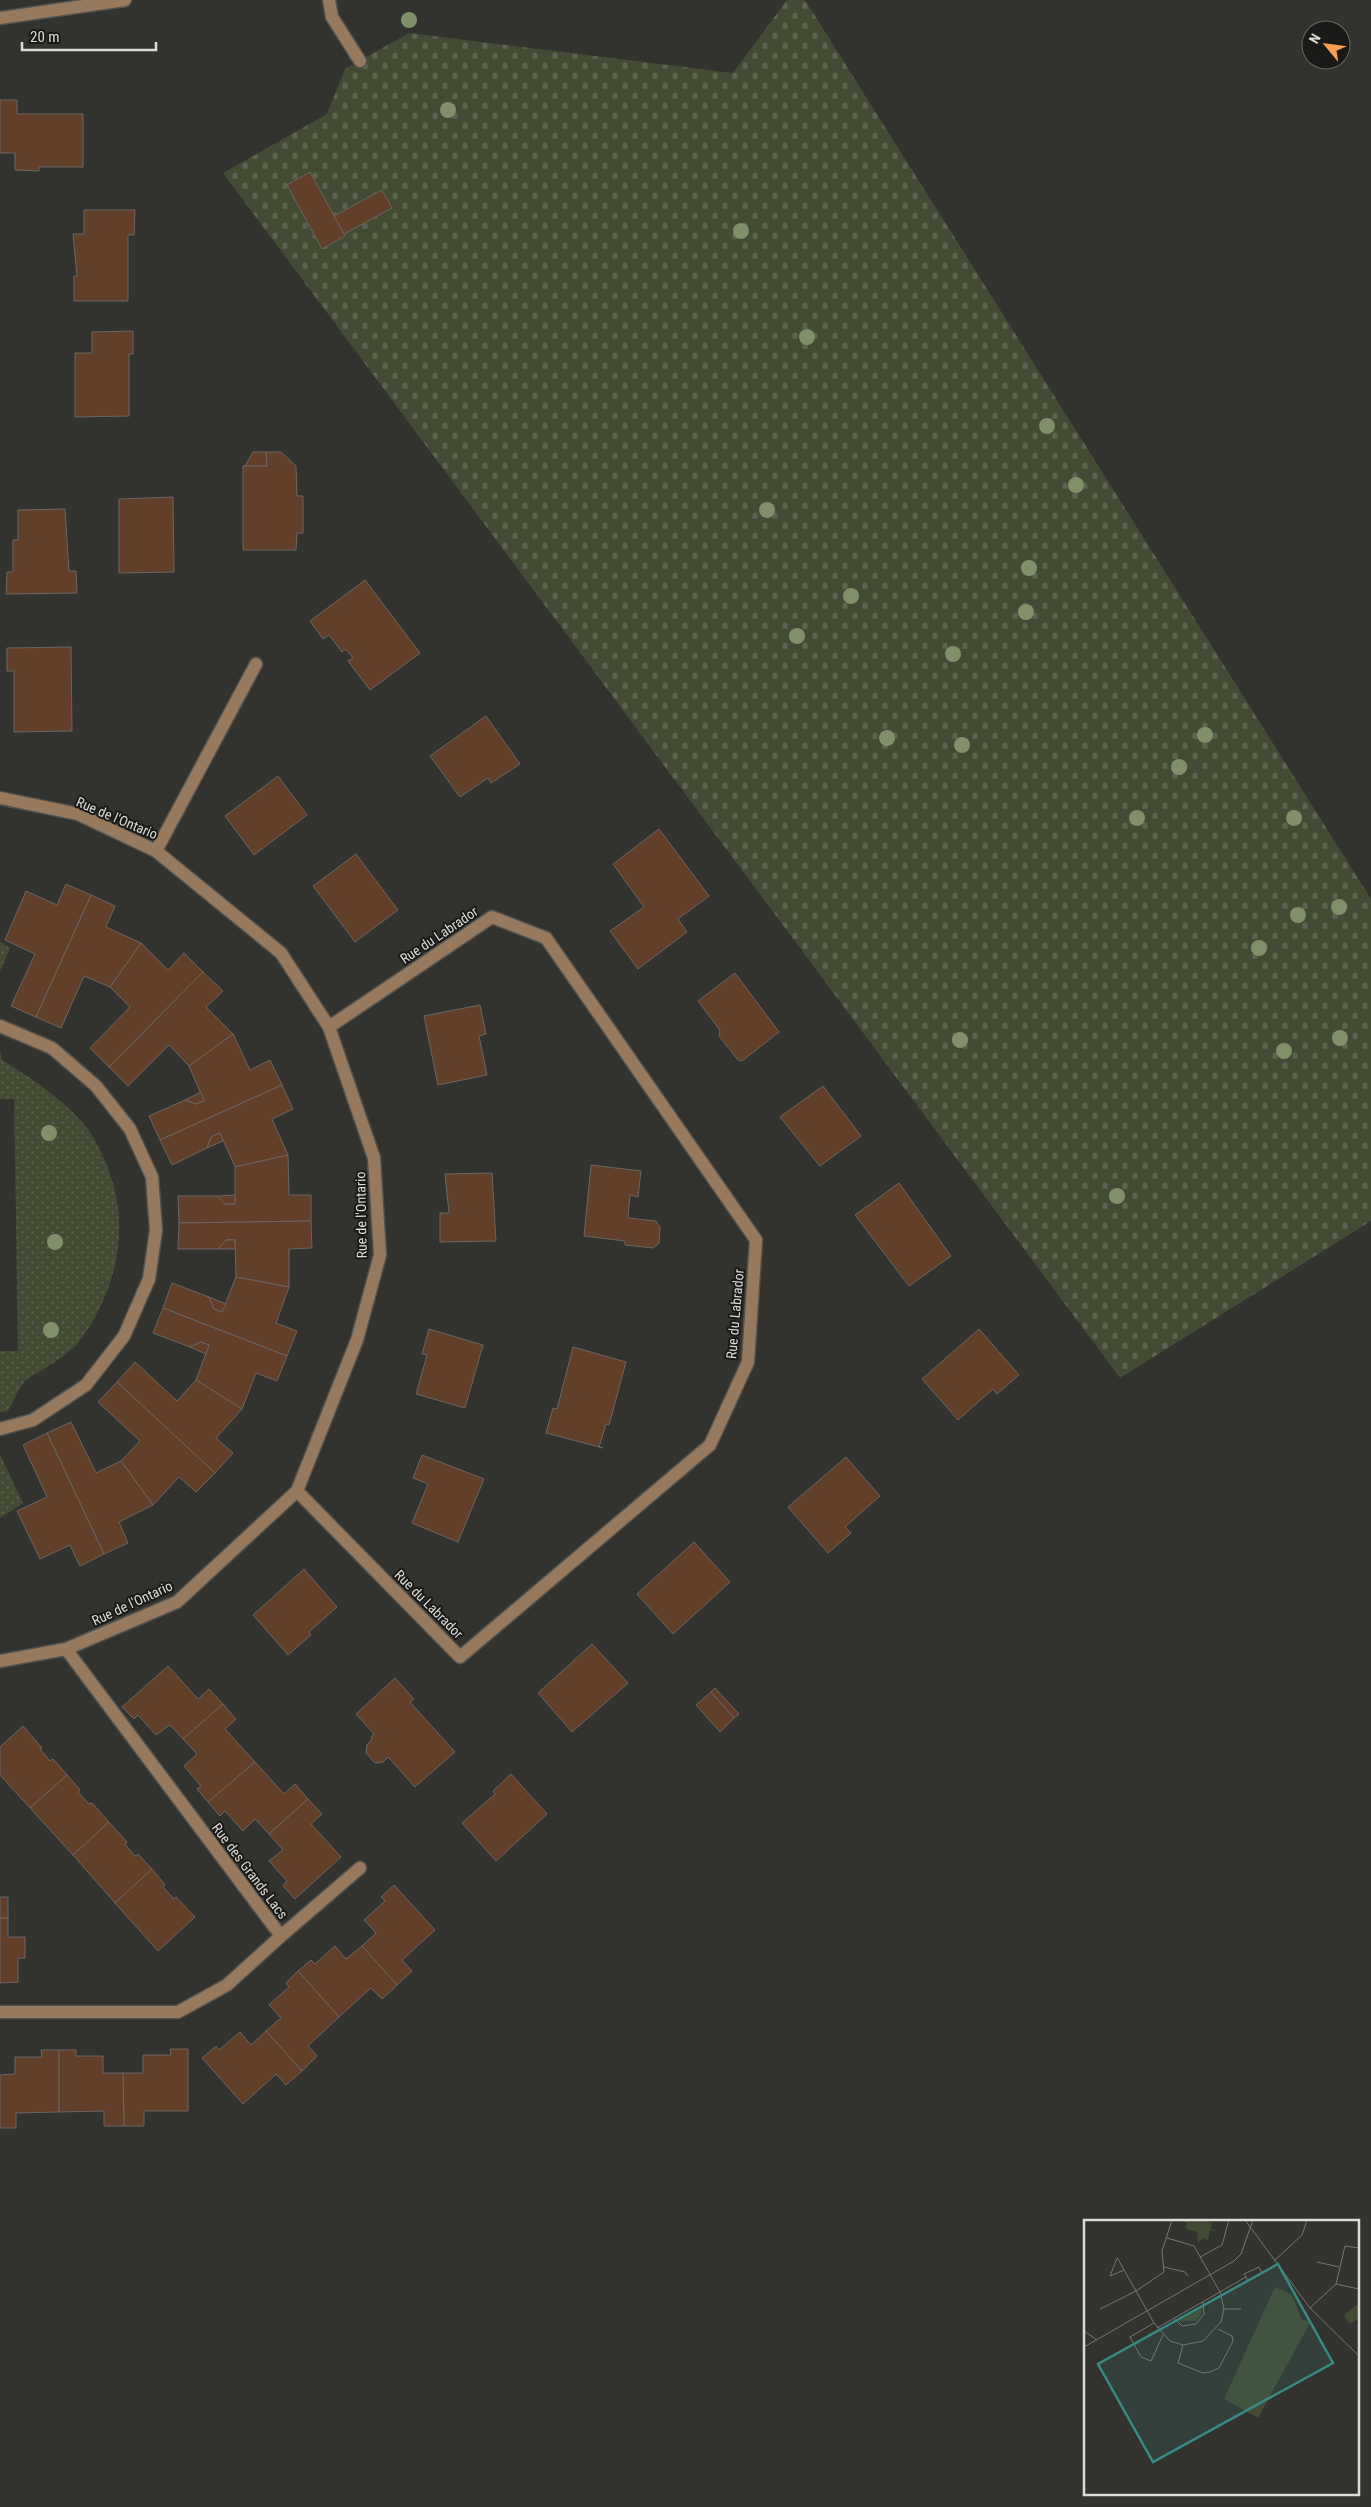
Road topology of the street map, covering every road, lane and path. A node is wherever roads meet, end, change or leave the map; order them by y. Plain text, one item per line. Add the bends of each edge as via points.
1 (125, 0) edge
2 (329, 0) edge
3 (0, 18) edge
4 (360, 61) dead end
5 (256, 664) dead end
6 (0, 798) edge
7 (156, 851) junction
8 (0, 1026) edge
9 (329, 1027) junction
10 (0, 1429) edge
11 (297, 1491) junction
12 (66, 1650) junction
13 (0, 1661) edge
14 (360, 1868) dead end
15 (281, 1936) junction
16 (0, 2012) edge

1 - 3 street
2 - 4 street via 332,17
5 - 7 street
6 - 7 street, Rue de l'Ontario via 78,814
7 - 9 street, Rue de l'Ontario via 281,953
8 - 10 street via 52,1048 96,1086 130,1129 152,1177 156,1230 149,1279 124,1336 86,1385 33,1420
9 - 11 street, Rue de l'Ontario via 374,1158 380,1255 357,1340
9 - 11 street, Rue du Labrador via 492,918 546,938 756,1240 748,1362 710,1445 460,1657
11 - 12 street, Rue de l'Ontario via 177,1602
12 - 13 street, Rue de l'Ontario
12 - 15 street, Rue des Grands Lacs
14 - 15 street
15 - 16 street, Rue des Grands Lacs via 227,1985 178,2012

